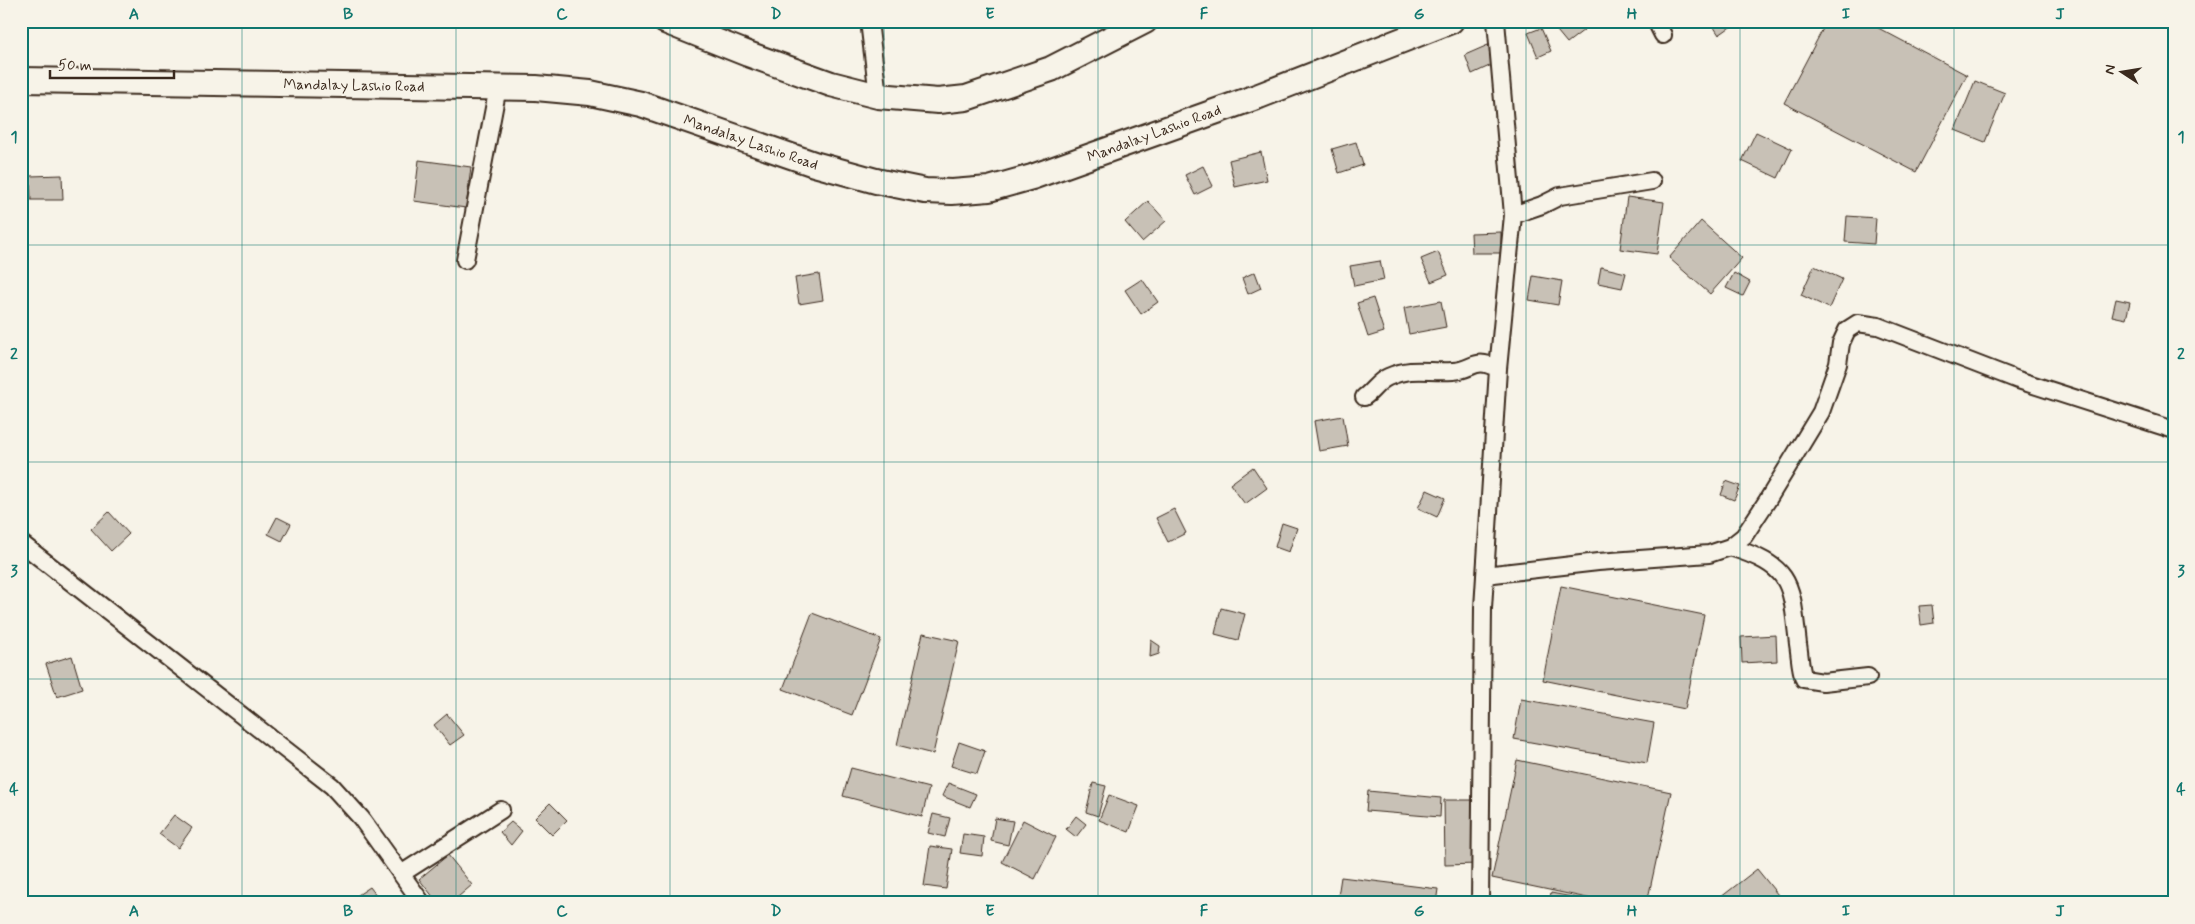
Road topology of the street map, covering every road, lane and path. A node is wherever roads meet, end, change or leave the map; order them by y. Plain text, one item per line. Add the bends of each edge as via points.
1 (666, 21) edge
2 (869, 21) edge
3 (1146, 21) edge
4 (1451, 21) edge
5 (1496, 21) edge
6 (21, 80) edge
7 (498, 87) junction
8 (878, 96) junction
9 (1652, 181) dead end
10 (1513, 214) junction
11 (465, 260) dead end
12 (1498, 369) junction
13 (1364, 397) dead end
14 (2174, 430) edge
15 (21, 543) edge
16 (1730, 547) junction
17 (1485, 575) junction
18 (1868, 677) dead end
19 (502, 810) dead end
20 (401, 874) junction
21 (422, 903) edge
22 (1480, 903) edge

1 - 8 highway via 822,81
2 - 8 street
3 - 8 highway via 1051,69 966,98 938,101
4 - 7 highway, Mandalay Lashio Road via 1259,96 1032,177 989,189 952,192 925,191 814,164 641,104 590,93
5 - 10 street
6 - 7 highway, Mandalay Lashio Road
7 - 11 street
9 - 10 street via 1560,196
10 - 12 street
12 - 13 street via 1487,363 1476,363 1455,371 1409,370 1385,378
12 - 17 street
14 - 16 street via 2018,380 1878,326 1858,323 1847,330 1844,337 1821,412 1744,536
15 - 20 street via 332,786 361,818
16 - 17 street via 1709,554 1607,561
16 - 18 street via 1758,556 1782,574 1793,597 1804,679 1823,682
17 - 22 street
19 - 20 street
20 - 21 street

